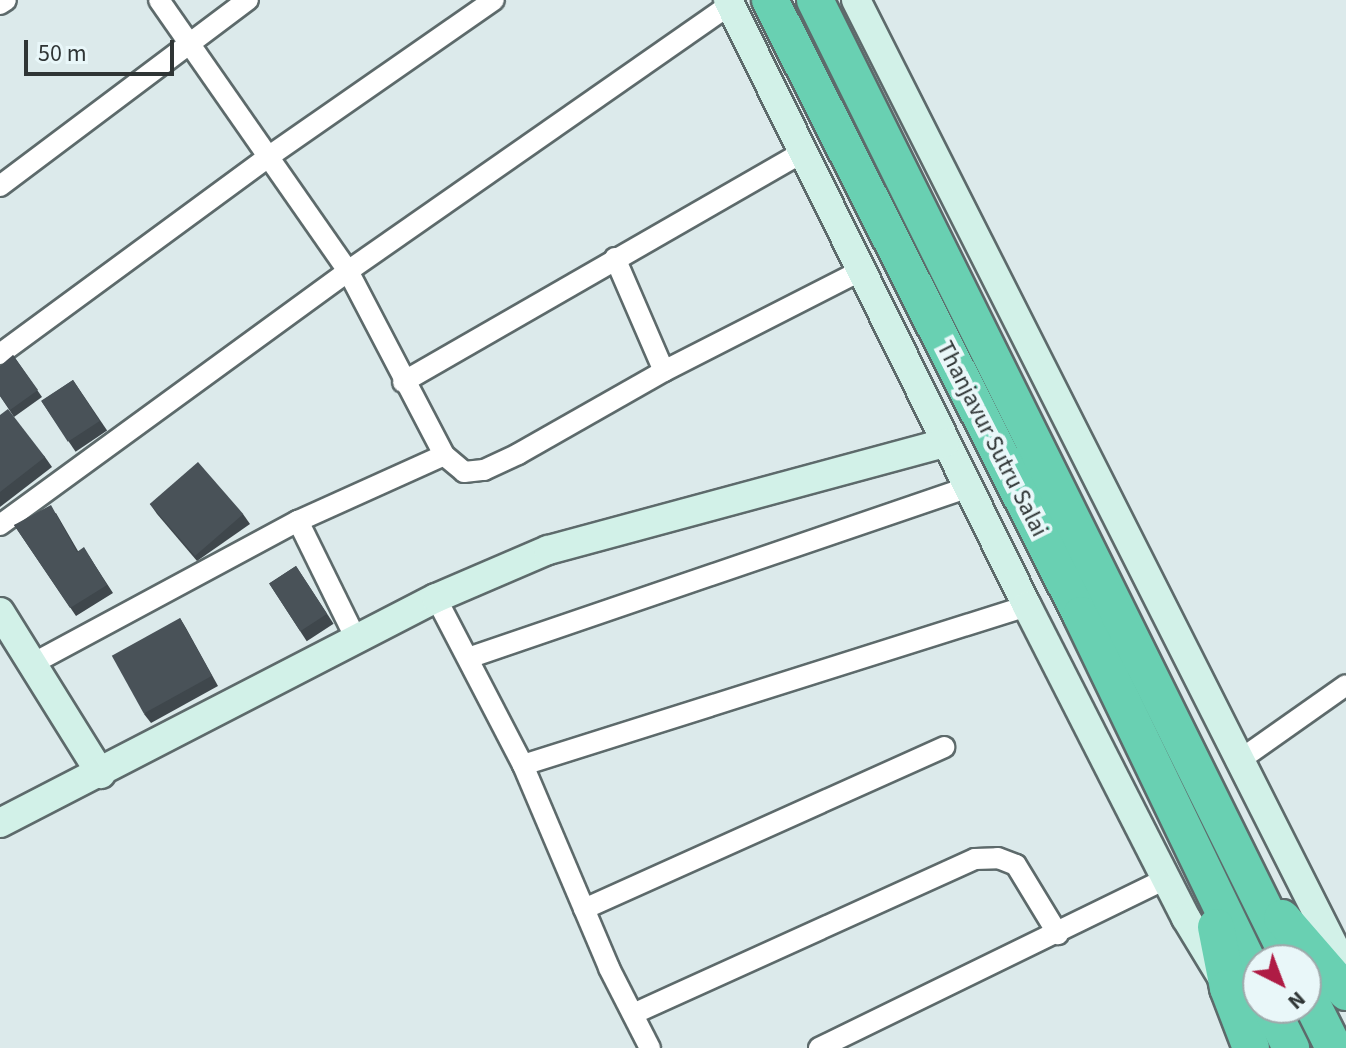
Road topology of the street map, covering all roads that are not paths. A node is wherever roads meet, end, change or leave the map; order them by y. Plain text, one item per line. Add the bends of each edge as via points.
1 (6, 0) edge
2 (159, 0) edge
3 (248, 0) edge
4 (494, 0) edge
5 (770, 0) edge
6 (815, 0) edge
7 (856, 0) edge
8 (729, 2) edge
9 (0, 4) edge
10 (191, 43) junction
11 (803, 152) junction
12 (268, 157) junction
13 (0, 186) edge
14 (615, 258) junction
15 (862, 270) junction
16 (348, 271) junction
17 (0, 354) edge
18 (664, 371) junction
19 (403, 382) junction
20 (945, 443) junction
21 (444, 455) junction
22 (969, 487) junction
23 (298, 521) junction
24 (0, 525) edge
25 (436, 598) junction
26 (1027, 606) junction
27 (0, 612) edge
28 (356, 639) junction
29 (471, 657) junction
30 (32, 664) junction
31 (1346, 685) edge
32 (944, 747) dead end
33 (1237, 762) junction
34 (523, 765) junction
35 (101, 774) junction
36 (0, 823) edge
37 (1166, 879) junction
38 (1250, 880) junction
39 (584, 909) junction
40 (1058, 934) junction
41 (1282, 944) edge
42 (1346, 970) edge
43 (1242, 983) edge
44 (1242, 985) edge
45 (1346, 992) edge
46 (633, 1014) junction
47 (1248, 1024) edge
48 (1279, 1024) edge
49 (1322, 1024) edge
50 (650, 1048) edge
51 (819, 1048) edge
52 (1251, 1048) edge
53 (1291, 1048) edge
54 (1334, 1048) edge

1 - 9 street
2 - 10 street
3 - 10 street
4 - 12 street
5 - 43 highway, Thanjavur Sutru Salai via 1081,615 1207,881
6 - 38 highway, Thanjavur Sutru Salai
7 - 33 street
8 - 11 street
8 - 16 street
10 - 12 street
10 - 13 street
11 - 14 street
11 - 15 street
12 - 16 street
12 - 17 street
14 - 18 street
14 - 19 street
15 - 18 street
15 - 20 street
16 - 19 street
16 - 24 street
18 - 21 street via 484,470 464,472
19 - 21 street
20 - 22 street
20 - 25 street via 548,550
21 - 23 street
22 - 26 street
22 - 29 street
23 - 28 street
23 - 30 street
25 - 28 street
25 - 29 street
26 - 34 street
26 - 37 street
27 - 30 street
28 - 35 street
29 - 34 street
30 - 35 street
31 - 33 street
32 - 39 street
33 - 42 street
34 - 39 street
35 - 36 street
37 - 40 street
37 - 44 street
38 - 41 highway
38 - 45 highway
39 - 46 street
40 - 46 street via 1016,865 998,858 975,859
40 - 51 street
46 - 50 street
47 - 52 highway, Thanjavur Sutru Salai
48 - 53 highway
49 - 54 highway

